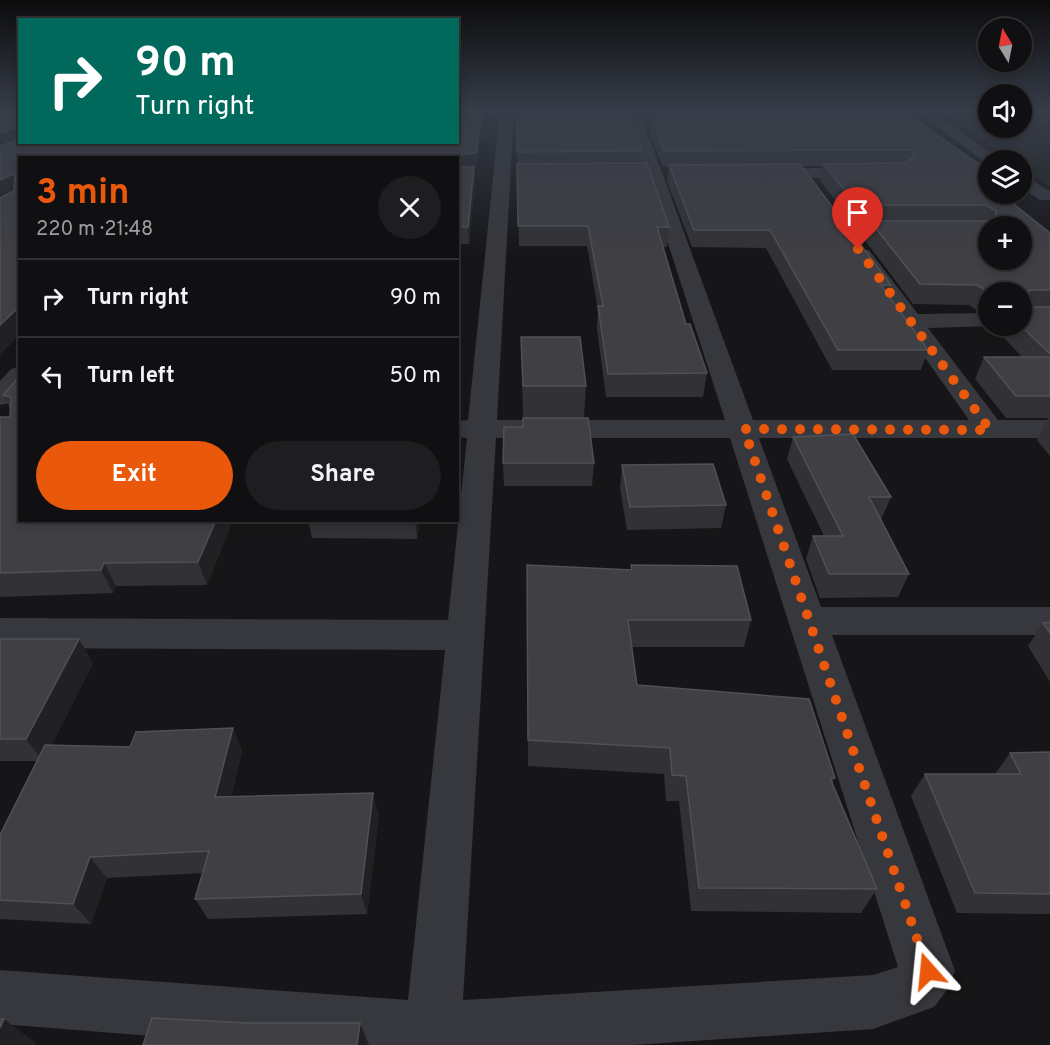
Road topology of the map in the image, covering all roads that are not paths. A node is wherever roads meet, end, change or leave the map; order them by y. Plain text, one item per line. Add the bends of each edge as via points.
1 (493, 159) edge
2 (652, 159) edge
3 (803, 173) junction
4 (879, 173) edge
5 (745, 174) edge
6 (489, 175) junction
7 (523, 175) edge
8 (1032, 187) edge
9 (1046, 196) dead end
10 (833, 215) junction
11 (934, 231) edge
12 (978, 320) edge
13 (911, 321) junction
14 (18, 377) edge
15 (0, 397) edge
16 (470, 429) edge
17 (744, 429) junction
18 (1050, 429) edge
19 (990, 430) junction
20 (810, 621) junction
21 (1050, 621) edge
22 (0, 633) edge
23 (466, 635) junction
24 (0, 997) edge
25 (432, 1038) edge

1 - 6 street
2 - 17 street
3 - 4 street
3 - 5 street
3 - 10 street
6 - 7 street
6 - 16 street
8 - 9 street
10 - 11 street
10 - 13 street
12 - 13 street
13 - 19 street
14 - 15 street
16 - 17 street
16 - 23 street
17 - 19 street
17 - 20 street
18 - 19 street
20 - 21 street
20 - 25 street via 928,971 915,988 873,1002
22 - 23 street
23 - 25 street
24 - 25 street

